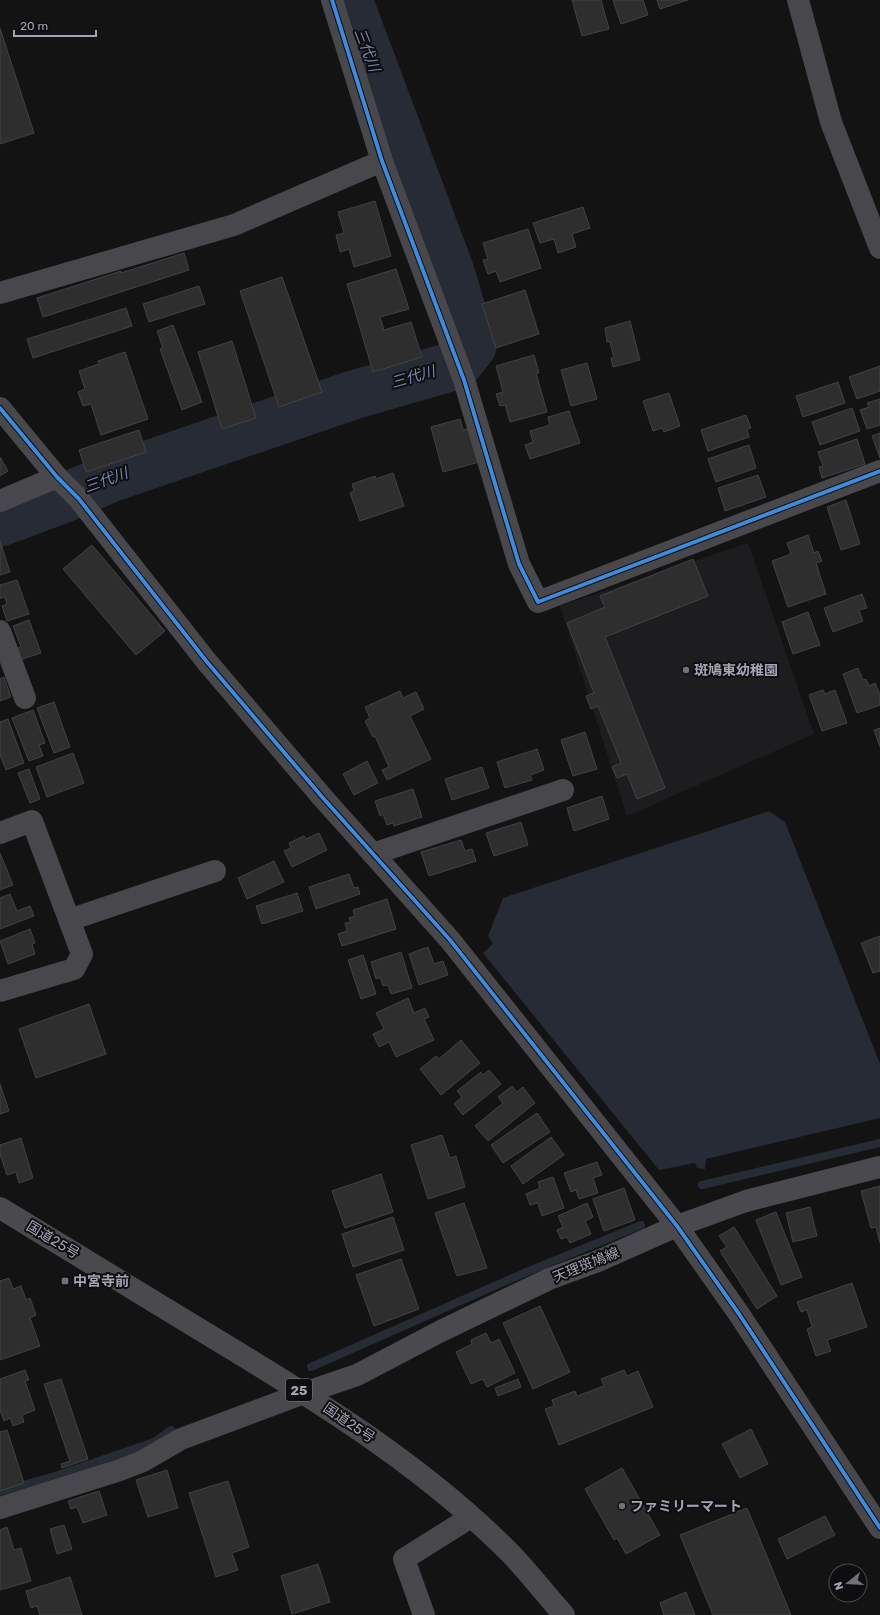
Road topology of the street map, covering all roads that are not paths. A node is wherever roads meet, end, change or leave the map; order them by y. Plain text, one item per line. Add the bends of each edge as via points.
1 (332, 0) edge
2 (798, 0) edge
3 (382, 162) junction
4 (880, 248) edge
5 (0, 293) edge
6 (0, 408) edge
7 (880, 471) edge
8 (57, 477) junction
9 (0, 501) edge
10 (0, 631) edge
11 (25, 698) dead end
12 (563, 790) dead end
13 (0, 833) edge
14 (373, 854) junction
15 (215, 871) dead end
16 (69, 920) junction
17 (0, 991) edge
18 (880, 1167) edge
19 (0, 1208) edge
20 (677, 1226) junction
21 (304, 1393) junction
22 (0, 1508) edge
23 (471, 1517) junction
24 (880, 1528) edge
25 (424, 1615) edge
26 (564, 1615) edge

1 - 3 street
2 - 4 street via 831,122
3 - 5 street via 234,225
3 - 7 street via 449,337 520,564 538,602
6 - 8 street
8 - 9 street
8 - 14 street via 80,499 207,662
10 - 11 street
12 - 14 street
13 - 16 street via 32,822
14 - 20 street via 450,940
15 - 16 street
16 - 17 street via 82,954 74,969
18 - 20 main road, 天理斑鳩線 via 746,1201
19 - 21 main road, 国道25号 / 25
20 - 21 main road, 天理斑鳩線 via 549,1280 441,1331 357,1376
20 - 24 street via 739,1314
21 - 22 street via 181,1439 120,1470
21 - 23 main road, 国道25号 / 25 via 408,1464
23 - 25 street via 404,1559
23 - 26 main road, 国道25号 / 25 via 509,1552

